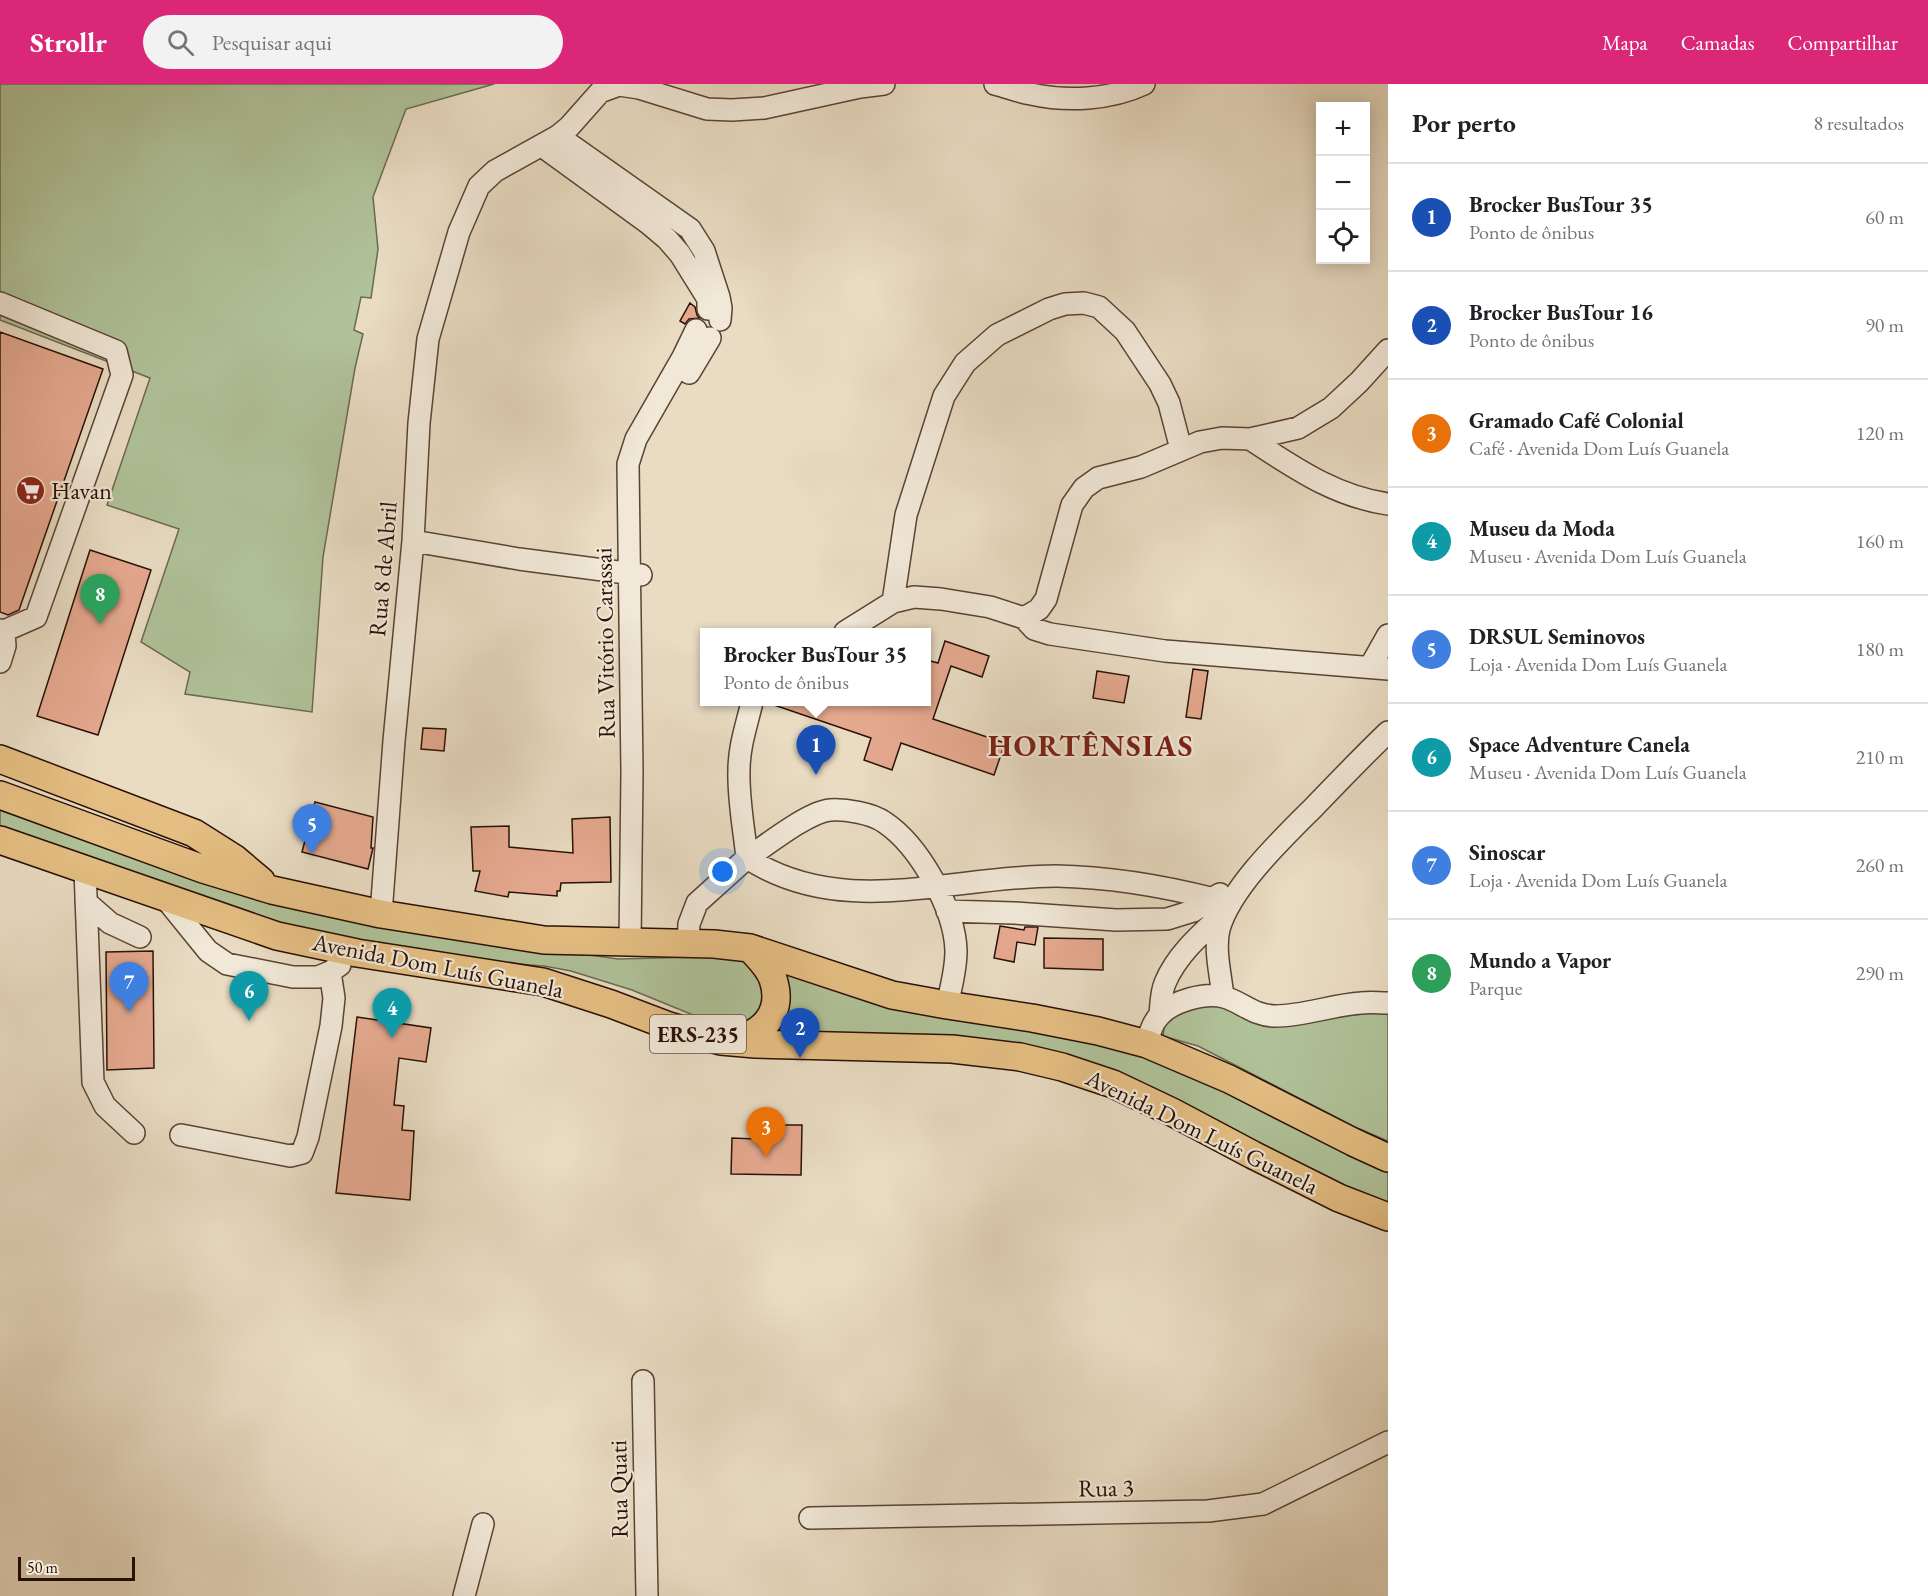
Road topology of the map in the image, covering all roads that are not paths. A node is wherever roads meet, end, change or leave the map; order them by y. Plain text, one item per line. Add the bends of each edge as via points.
1 (884, 84) edge
2 (995, 84) edge
3 (1144, 84) edge
4 (550, 141) junction
5 (679, 221) junction
6 (667, 239) junction
7 (0, 303) edge
8 (708, 325) junction
9 (1388, 350) edge
10 (1250, 439) junction
11 (1181, 449) junction
12 (1388, 504) edge
13 (413, 542) junction
14 (635, 575) junction
15 (893, 602) junction
16 (1023, 618) junction
17 (853, 628) edge
18 (2, 630) edge
19 (1388, 635) edge
20 (0, 662) edge
21 (1379, 668) edge
22 (751, 706) edge
23 (1388, 732) edge
24 (0, 759) edge
25 (1, 795) edge
26 (0, 840) edge
27 (747, 858) junction
28 (85, 870) junction
29 (937, 886) junction
30 (272, 890) junction
31 (165, 897) junction
32 (86, 902) junction
33 (1220, 905) junction
34 (947, 911) junction
35 (381, 914) junction
36 (140, 937) dead end
37 (637, 943) junction
38 (688, 943) junction
39 (750, 948) junction
40 (357, 952) junction
41 (330, 972) junction
42 (1223, 997) junction
43 (1388, 1003) edge
44 (947, 1005) junction
45 (1160, 1015) junction
46 (721, 1041) junction
47 (1147, 1044) junction
48 (134, 1133) dead end
49 (181, 1136) dead end
50 (1388, 1158) edge
51 (1388, 1217) edge
52 (643, 1381) dead end
53 (1388, 1442) edge
54 (810, 1518) dead end
55 (483, 1524) dead end
56 (464, 1596) edge
57 (647, 1596) edge

1 - 4 street, Rua 8 de Abril via 764,108 732,110 707,109 619,85 600,92 569,127
2 - 3 street via 1059,99 1094,97
4 - 5 street
4 - 6 street
4 - 13 street, Rua 8 de Abril via 495,171 479,186 459,232 428,339
5 - 6 street
5 - 8 street via 690,229 704,251 719,297 721,308
6 - 8 street via 708,299
7 - 18 street via 117,351 122,375 36,617
8 - 14 street, Rua Vitório Carassai via 645,454 639,490
9 - 10 street via 1331,408 1298,428
10 - 11 street via 1222,438
10 - 12 street via 1335,490
11 - 15 street via 1160,384 1125,331 1099,307 1065,304 997,335 965,363 944,396 906,514
11 - 16 street via 1141,467 1098,478 1084,488 1072,505 1046,599 1039,609
13 - 14 street
13 - 35 street, Rua 8 de Abril
14 - 37 street, Rua Vitório Carassai via 644,769
15 - 16 street via 914,597 941,599 990,607
15 - 17 street
16 - 21 street via 1050,634 1165,651
18 - 20 street via 5,646
19 - 21 street
22 - 27 street via 739,768
23 - 33 street
24 - 30 main road via 194,833 235,859
25 - 30 main road, Avenida Dom Luís Guanela via 203,869
26 - 28 main road, Avenida Dom Luís Guanela / ERS-235
27 - 29 street via 767,871 827,888 865,892
27 - 29 street via 807,819 829,810 856,812 883,821 910,846
27 - 38 street via 698,903 689,924
28 - 31 main road, Avenida Dom Luís Guanela / ERS-235
28 - 32 street
29 - 33 street via 1002,878 1099,878 1143,884
29 - 34 street
30 - 35 main road, Avenida Dom Luís Guanela
31 - 40 main road, Avenida Dom Luís Guanela / ERS-235 via 277,936
31 - 41 street via 208,951 227,964 293,977 318,977
32 - 36 street via 110,924
32 - 48 street via 93,1082 105,1106
33 - 34 street via 1167,919
33 - 42 street via 1218,952
33 - 45 street via 1175,964 1165,984
34 - 44 street via 956,951
35 - 37 main road, Avenida Dom Luís Guanela via 520,938
37 - 38 main road, Avenida Dom Luís Guanela
38 - 39 main road, Avenida Dom Luís Guanela
39 - 44 main road, Avenida Dom Luís Guanela via 860,986
39 - 46 main road via 772,977 776,991 774,1010 766,1025 753,1035
40 - 41 street
40 - 46 main road, Avenida Dom Luís Guanela / ERS-235 via 543,982
41 - 49 street via 334,998 331,1026 302,1153 290,1156
42 - 43 street via 1257,1014 1274,1016 1360,1003
42 - 45 street via 1204,996 1179,1002
44 - 47 main road, Avenida Dom Luís Guanela
45 - 47 street
46 - 51 main road, Avenida Dom Luís Guanela / ERS-235 via 952,1049 1020,1057 1062,1067 1113,1084 1340,1198
47 - 50 main road, Avenida Dom Luís Guanela via 1229,1079
52 - 57 street, Rua Quati
53 - 54 street, Rua 3 via 1263,1504 1208,1512
55 - 56 street

